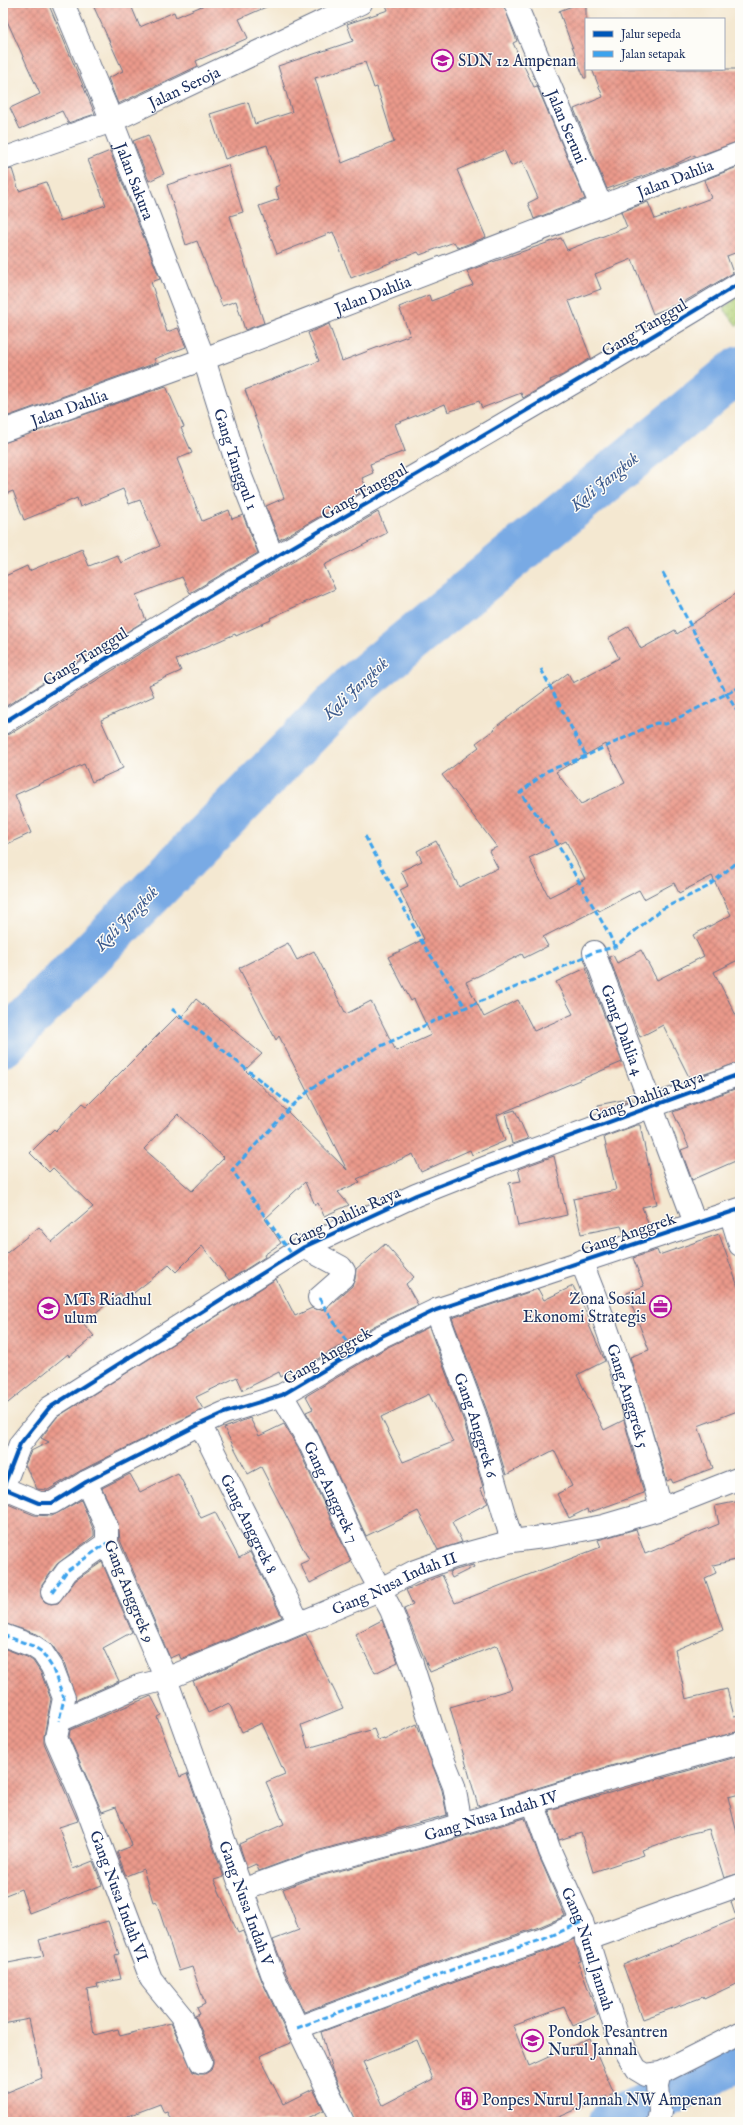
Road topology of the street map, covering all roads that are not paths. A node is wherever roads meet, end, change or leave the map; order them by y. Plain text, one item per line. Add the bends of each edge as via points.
1 (63, 3) edge
2 (360, 3) edge
3 (515, 3) edge
4 (112, 121) junction
5 (740, 153) edge
6 (3, 159) edge
7 (601, 206) junction
8 (740, 283) edge
9 (204, 359) junction
10 (3, 431) edge
11 (273, 558) junction
12 (3, 723) edge
13 (594, 952) dead end
14 (740, 1074) edge
15 (652, 1107) junction
16 (735, 1210) edge
17 (695, 1223) junction
18 (740, 1245) edge
19 (304, 1247) junction
20 (581, 1261) junction
21 (319, 1298) dead end
22 (436, 1310) junction
23 (282, 1395) junction
24 (200, 1424) junction
25 (740, 1478) edge
26 (86, 1482) junction
27 (3, 1488) edge
28 (661, 1509) junction
29 (512, 1541) junction
30 (107, 1543) junction
31 (379, 1590) junction
32 (52, 1592) dead end
33 (299, 1623) junction
34 (3, 1635) edge
35 (166, 1679) junction
36 (59, 1721) junction
37 (740, 1743) edge
38 (533, 1802) junction
39 (461, 1824) junction
40 (740, 1885) edge
41 (242, 1890) junction
42 (584, 1931) junction
43 (297, 2028) junction
44 (740, 2033) edge
45 (201, 2062) dead end
46 (660, 2079) junction
47 (660, 2117) edge
48 (343, 2122) edge

1 - 4 street, Jalan Sakura
2 - 4 street, Jalan Seroja
3 - 7 street, Jalan Seruni
4 - 6 street, Jalan Seroja
4 - 9 street, Jalan Sakura
5 - 7 street, Jalan Dahlia
7 - 9 street, Jalan Dahlia
8 - 11 street, Gang Tanggul via 628,352
9 - 10 street, Jalan Dahlia
9 - 11 street, Gang Tanggul 1 via 240,474
11 - 12 street, Gang Tanggul via 138,637
13 - 15 street, Gang Dahlia 4
14 - 15 street, Gang Dahlia Raya
15 - 17 street, Gang Dahlia 4
15 - 19 street, Gang Dahlia Raya via 416,1195
16 - 17 street, Gang Anggrek
16 - 18 street
17 - 20 street, Gang Anggrek
19 - 21 street via 344,1271 342,1277
19 - 27 street, Gang Dahlia Raya via 49,1408 20,1444
20 - 22 street, Gang Anggrek
20 - 28 street, Gang Anggrek 5 via 597,1298 618,1362
22 - 23 street, Gang Anggrek via 380,1337
22 - 29 street, Gang Anggrek 6 via 475,1414
23 - 24 street, Gang Anggrek
23 - 31 street, Gang Anggrek 7 via 309,1442
24 - 26 street, Gang Anggrek
24 - 33 street, Gang Anggrek 8
25 - 28 street, Gang Nusa Indah II
26 - 27 street, Gang Anggrek via 52,1503 46,1504
26 - 30 street, Gang Anggrek 9 via 107,1528
28 - 29 street, Gang Nusa Indah II via 603,1526
29 - 31 street, Gang Nusa Indah II via 415,1571
30 - 32 street via 67,1571
30 - 35 street, Gang Anggrek 9
31 - 33 street, Gang Nusa Indah II
31 - 39 street, Gang Anggrek 7 via 391,1610 412,1664 439,1749 454,1786
33 - 35 street, Gang Nusa Indah II
34 - 36 street, Gang Nusa Indah VI via 33,1646 42,1652 49,1662 64,1698
35 - 36 street, Gang Nusa Indah II via 139,1686
35 - 41 street, Gang Nusa Indah V
36 - 45 street, Gang Nusa Indah VI via 56,1738 86,1806 151,1979 182,2016
37 - 38 street, Gang Nusa Indah IV
38 - 39 street, Gang Nusa Indah IV
38 - 42 street, Gang Nurul Jannah
39 - 41 street, Gang Nusa Indah IV via 305,1867
40 - 42 street
41 - 43 street, Gang Nusa Indah V via 273,1976
42 - 43 street via 544,1939 454,1969
42 - 46 street, Gang Nurul Jannah via 618,2037 636,2069
43 - 48 street, Gang Nusa Indah V
44 - 46 street
46 - 47 street

